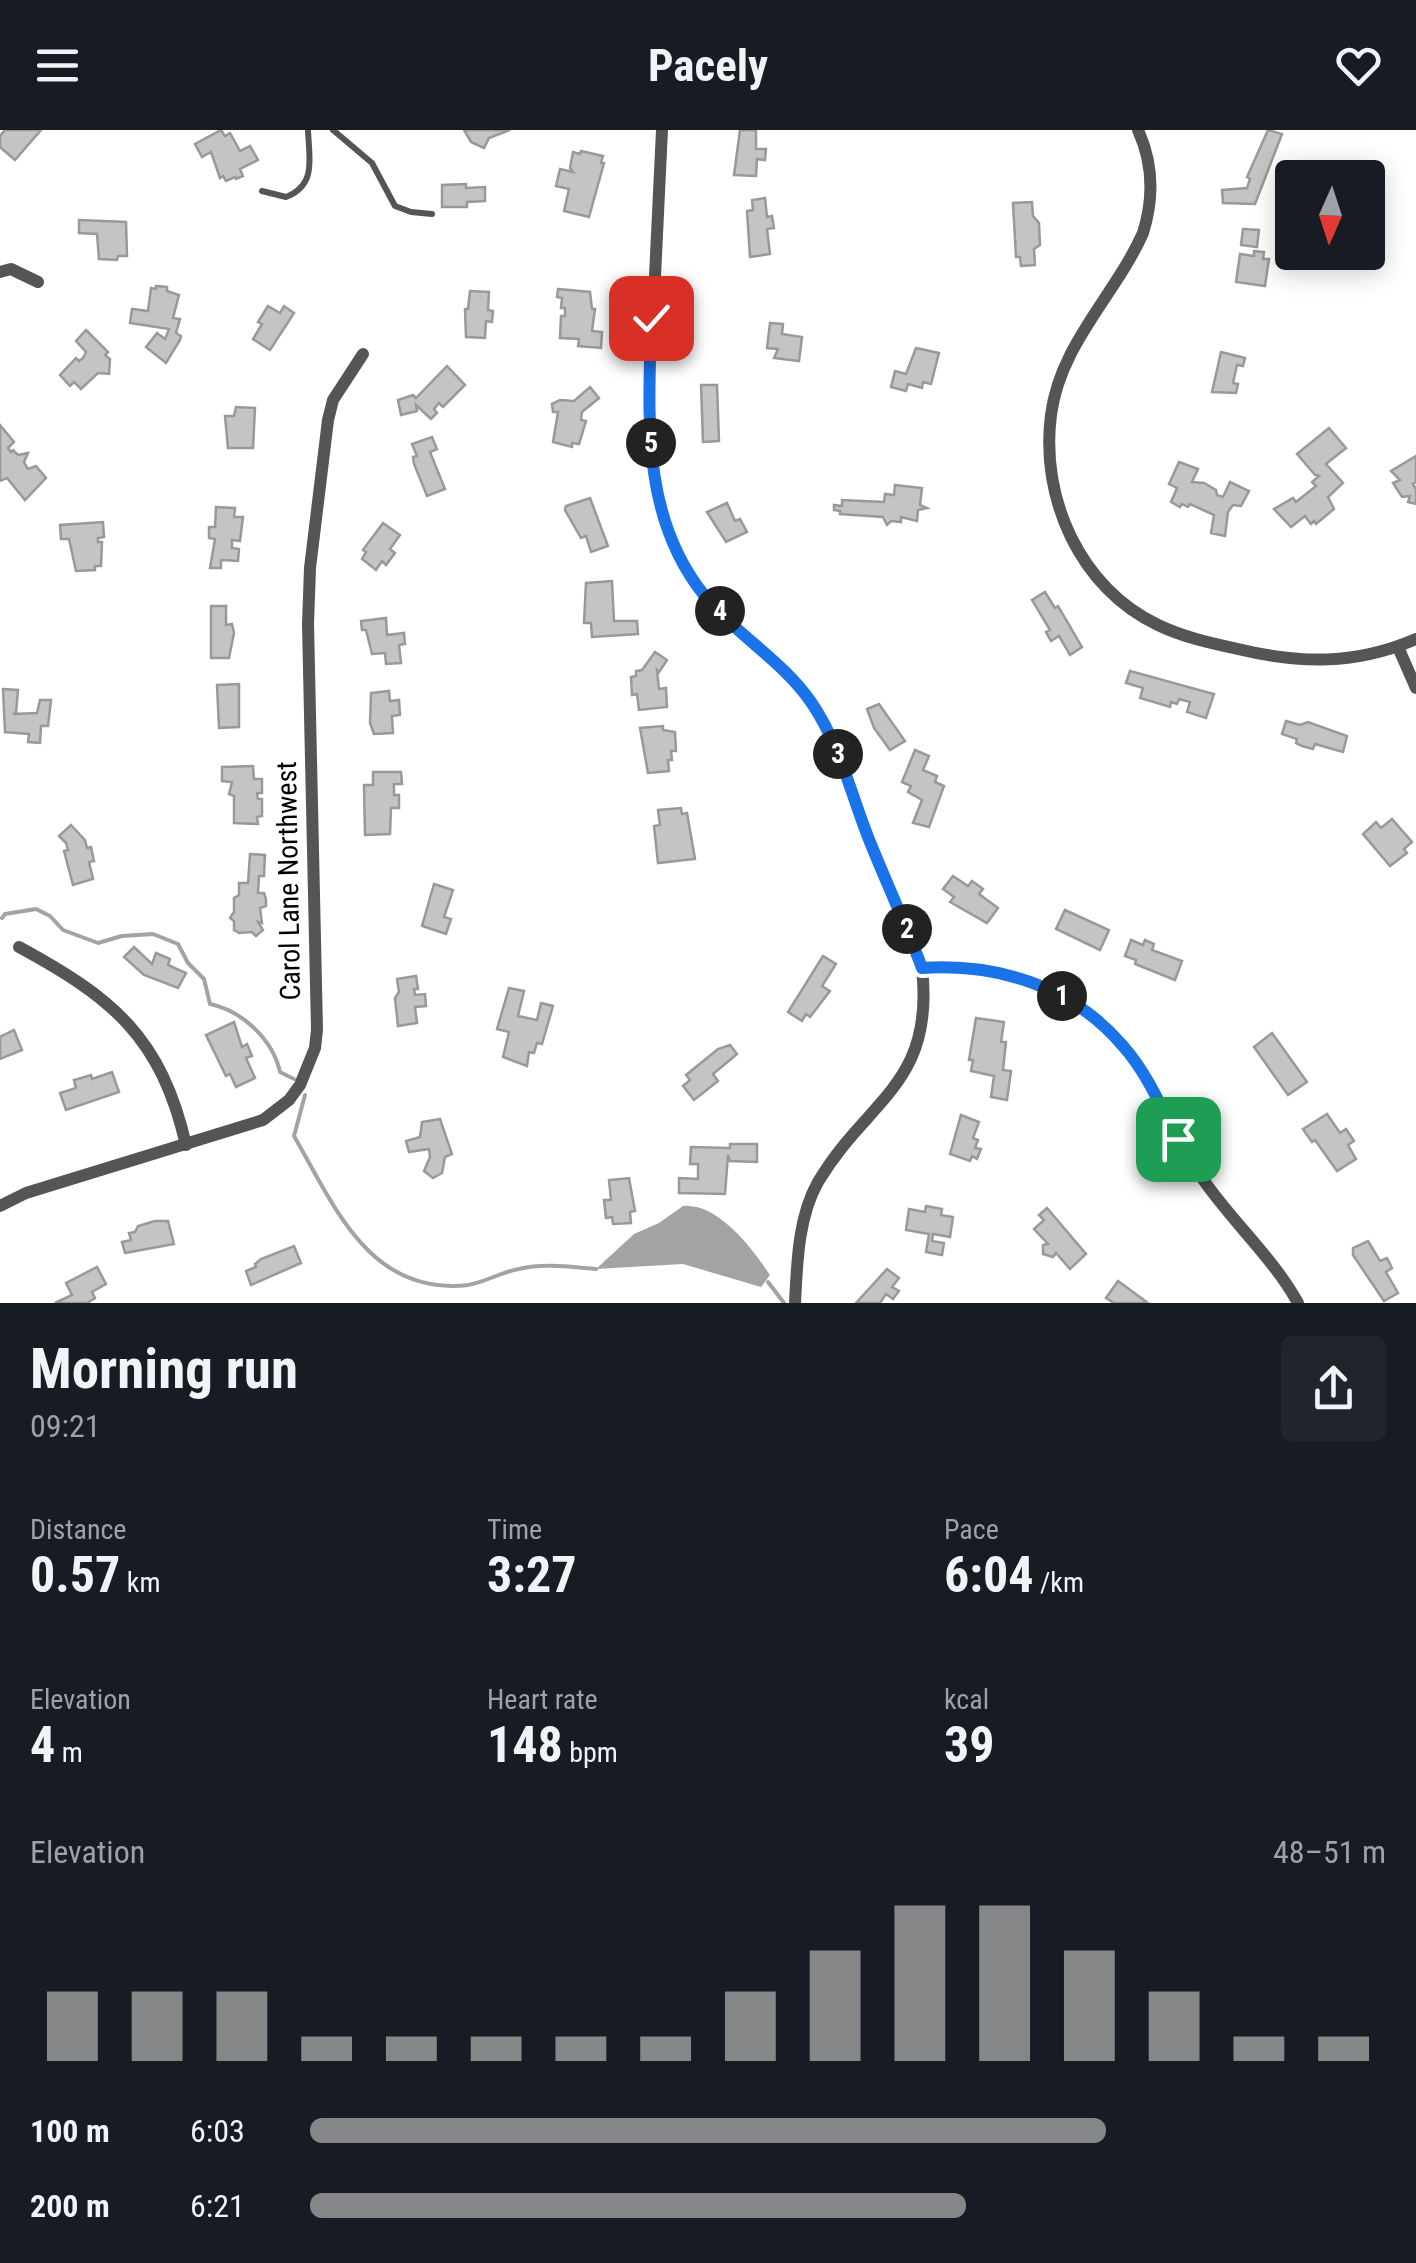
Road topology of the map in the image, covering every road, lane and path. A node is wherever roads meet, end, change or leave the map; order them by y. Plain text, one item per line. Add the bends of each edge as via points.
1 (308, 130) edge
2 (333, 130) edge
3 (662, 130) edge
4 (1138, 130) edge
5 (262, 191) dead end
6 (432, 214) dead end
7 (0, 272) edge
8 (38, 282) dead end
9 (362, 354) dead end
10 (1416, 639) edge
11 (1398, 647) junction
12 (1416, 688) edge
13 (19, 947) dead end
14 (922, 968) junction
15 (186, 1145) junction
16 (0, 1206) edge
17 (796, 1303) edge
18 (1298, 1303) edge

1 - 5 lane via 306,184 286,196
2 - 6 lane via 372,163 395,206
3 - 14 street via 650,380 653,479 664,526 704,595 812,703
4 - 11 street via 1150,181 1143,233 1070,354 1050,416 1051,481 1070,537 1125,605 1189,638 1308,661
7 - 8 street
9 - 15 street, Carol Lane Northwest via 328,420 310,568 315,1048 300,1086 277,1110 250,1126
10 - 11 street
11 - 12 street
13 - 15 street via 84,984 131,1026 166,1082
14 - 17 street via 922,1022 906,1070 818,1183 808,1206
14 - 18 street via 1002,972 1057,993 1102,1024 1147,1079 1202,1178
15 - 16 street, Carol Lane Northwest

